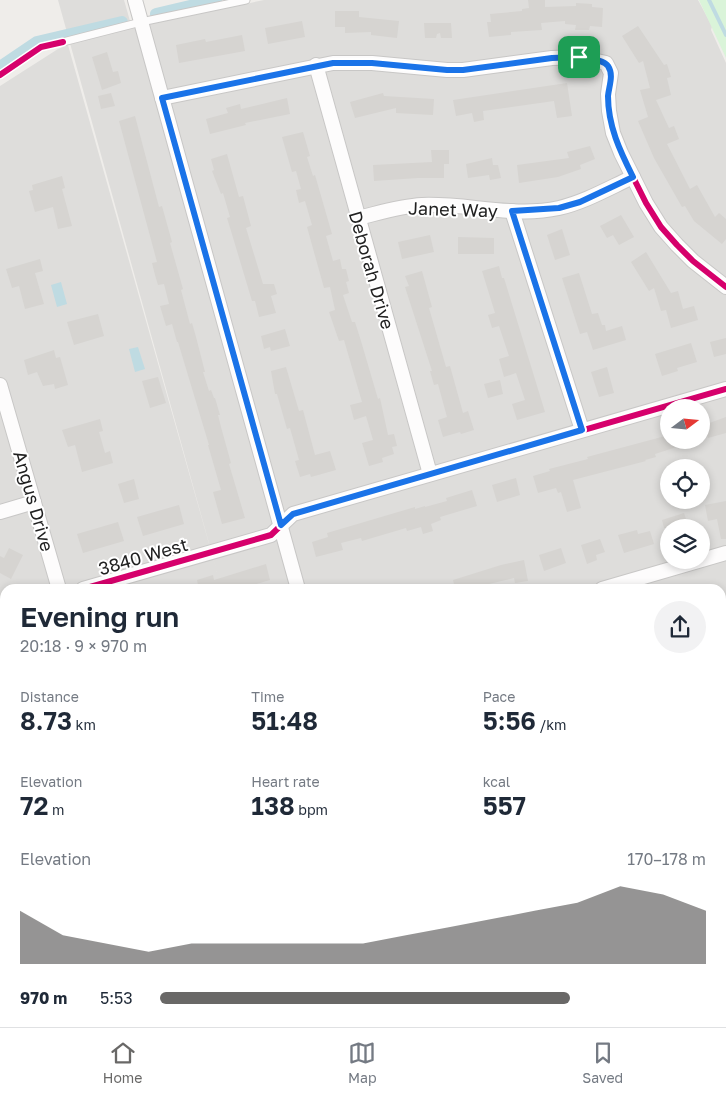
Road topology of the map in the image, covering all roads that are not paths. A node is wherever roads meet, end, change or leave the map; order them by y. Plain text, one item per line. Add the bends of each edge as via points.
1 (135, 0) edge
2 (246, 0) edge
3 (141, 22) junction
4 (63, 42) dead end
5 (316, 65) junction
6 (162, 98) junction
7 (633, 177) junction
8 (512, 211) junction
9 (358, 218) junction
10 (726, 287) edge
11 (0, 385) edge
12 (726, 389) edge
13 (582, 430) junction
14 (430, 474) junction
15 (34, 502) junction
16 (0, 512) edge
17 (281, 525) junction
18 (726, 553) edge
19 (58, 584) edge
20 (101, 584) edge
21 (297, 584) edge
22 (619, 584) edge

1 - 3 street
2 - 3 lane
3 - 4 lane
3 - 6 street
5 - 6 street
5 - 7 street via 348,62 463,70 579,57 606,63 611,73 608,94 612,126
5 - 9 street, Deborah Drive
6 - 17 street
7 - 8 street, Janet Way via 580,202 559,208
7 - 10 street via 646,203 676,245
8 - 9 street, Janet Way via 422,205
8 - 13 street
9 - 14 street, Deborah Drive
11 - 15 street, Angus Drive
12 - 13 street, 3840 West
13 - 14 street, 3840 West
14 - 17 street, 3840 West via 293,514
15 - 16 street
15 - 19 street, Angus Drive
17 - 20 street, 3840 West via 271,535
17 - 21 street
18 - 22 street

